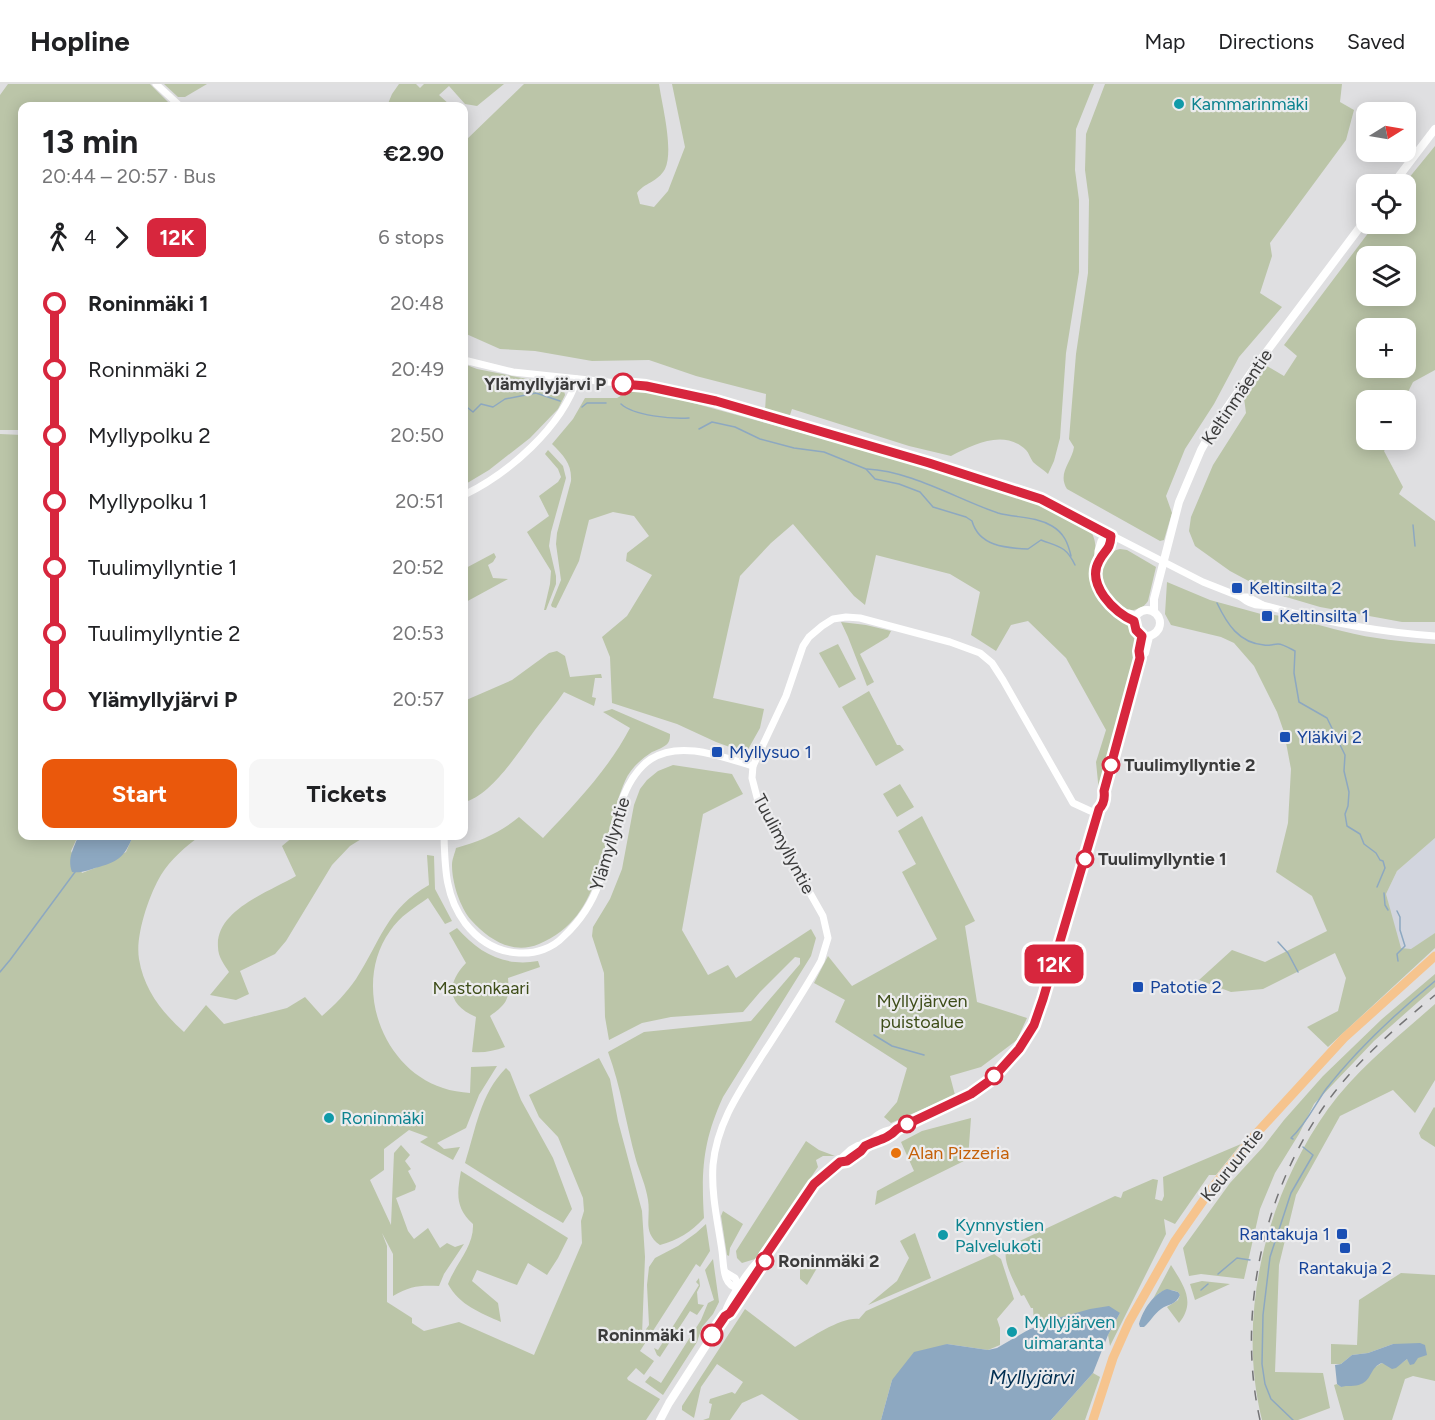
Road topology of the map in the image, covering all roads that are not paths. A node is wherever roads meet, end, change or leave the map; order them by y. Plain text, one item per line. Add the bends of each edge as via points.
1 (156, 84) edge
2 (176, 102) edge
3 (1435, 129) edge
4 (1401, 174) edge
5 (1356, 232) edge
6 (468, 361) edge
7 (577, 379) junction
8 (468, 493) edge
9 (1111, 536) junction
10 (1151, 610) junction
11 (1135, 619) junction
12 (1145, 636) junction
13 (1435, 636) edge
14 (753, 766) junction
15 (1098, 812) junction
16 (444, 840) edge
17 (1435, 956) edge
18 (740, 1291) junction
19 (667, 1406) junction
20 (654, 1420) edge
21 (660, 1420) edge
22 (1093, 1420) edge

1 - 2 street
3 - 4 main road
5 - 10 main road, Keltinmäentie via 1255,367 1201,450 1179,502
6 - 7 street via 513,372
7 - 8 street via 569,401 540,438 501,473
7 - 9 street via 646,386 716,401 884,450 1041,499
9 - 11 street via 1111,546 1099,560 1100,590 1108,603
9 - 13 street via 1203,582 1263,605 1345,625
10 - 11 main road via 1141,611
10 - 12 main road via 1160,617 1160,626 1155,634
11 - 12 main road via 1136,630
12 - 15 main road
14 - 15 street, Tuulimyllyntie via 809,637 833,619 860,618 980,653 992,663 1073,803
14 - 16 street, Ylämyllyntie via 683,750 653,758 641,767 624,797 593,899 572,929 538,951 523,954 491,946 464,921 447,882
14 - 18 street, Tuulimyllyntie via 758,801 823,916 828,938 821,961 732,1103 717,1142 713,1189 725,1272 735,1278
15 - 18 main road via 1043,999 1034,1025 1019,1049 992,1079 971,1094 889,1130 843,1156 814,1184
17 - 22 highway, Keuruuntie via 1336,1046 1212,1188 1175,1241 1129,1322
18 - 19 main road via 725,1309 725,1316
19 - 20 main road
19 - 21 main road

